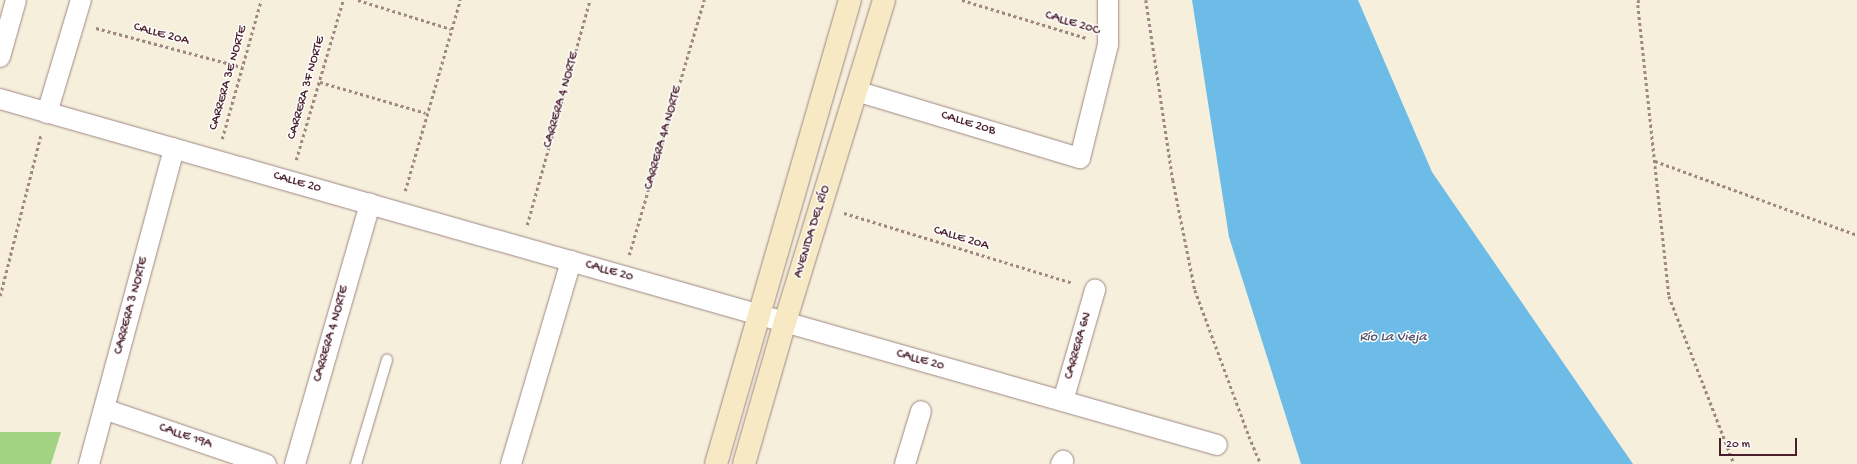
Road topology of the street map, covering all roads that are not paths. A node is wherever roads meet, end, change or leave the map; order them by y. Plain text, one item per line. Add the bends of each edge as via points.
1 (16, 0) edge
2 (81, 0) edge
3 (850, 0) edge
4 (884, 0) edge
5 (1108, 0) edge
6 (0, 57) edge
7 (856, 91) junction
8 (0, 99) edge
9 (47, 112) junction
10 (174, 148) junction
11 (370, 204) junction
12 (571, 261) junction
13 (1095, 290) road end
14 (759, 315) junction
15 (785, 322) junction
16 (387, 360) dead end
17 (1063, 402) junction
18 (104, 409) junction
19 (921, 411) dead end
20 (1217, 445) dead end
21 (88, 464) edge
22 (266, 464) edge
23 (295, 464) edge
24 (356, 464) edge
25 (511, 464) edge
26 (716, 464) edge
27 (744, 464) edge
28 (905, 464) edge

1 - 6 street
2 - 9 street
3 - 14 street
4 - 7 street, AVENIDA DEL RÍO
5 - 7 street, CALLE 20B via 1108,45 1080,158
7 - 15 street, AVENIDA DEL RÍO
8 - 9 street, CALLE 20
9 - 10 street, CALLE 20
10 - 11 street, CALLE 20
10 - 18 street, CARRERA 3 NORTE
11 - 12 street, CALLE 20
11 - 23 street, CARRERA 4 NORTE
12 - 14 street, CALLE 20
12 - 25 street
13 - 17 street, CARRERA 6N
14 - 15 street, CALLE 20
14 - 26 street
15 - 17 street, CALLE 20
15 - 27 street, AVENIDA DEL RÍO
16 - 24 lane
17 - 20 street, CALLE 20
18 - 21 street, CARRERA 3 NORTE
18 - 22 street, CALLE 19A
19 - 28 street

